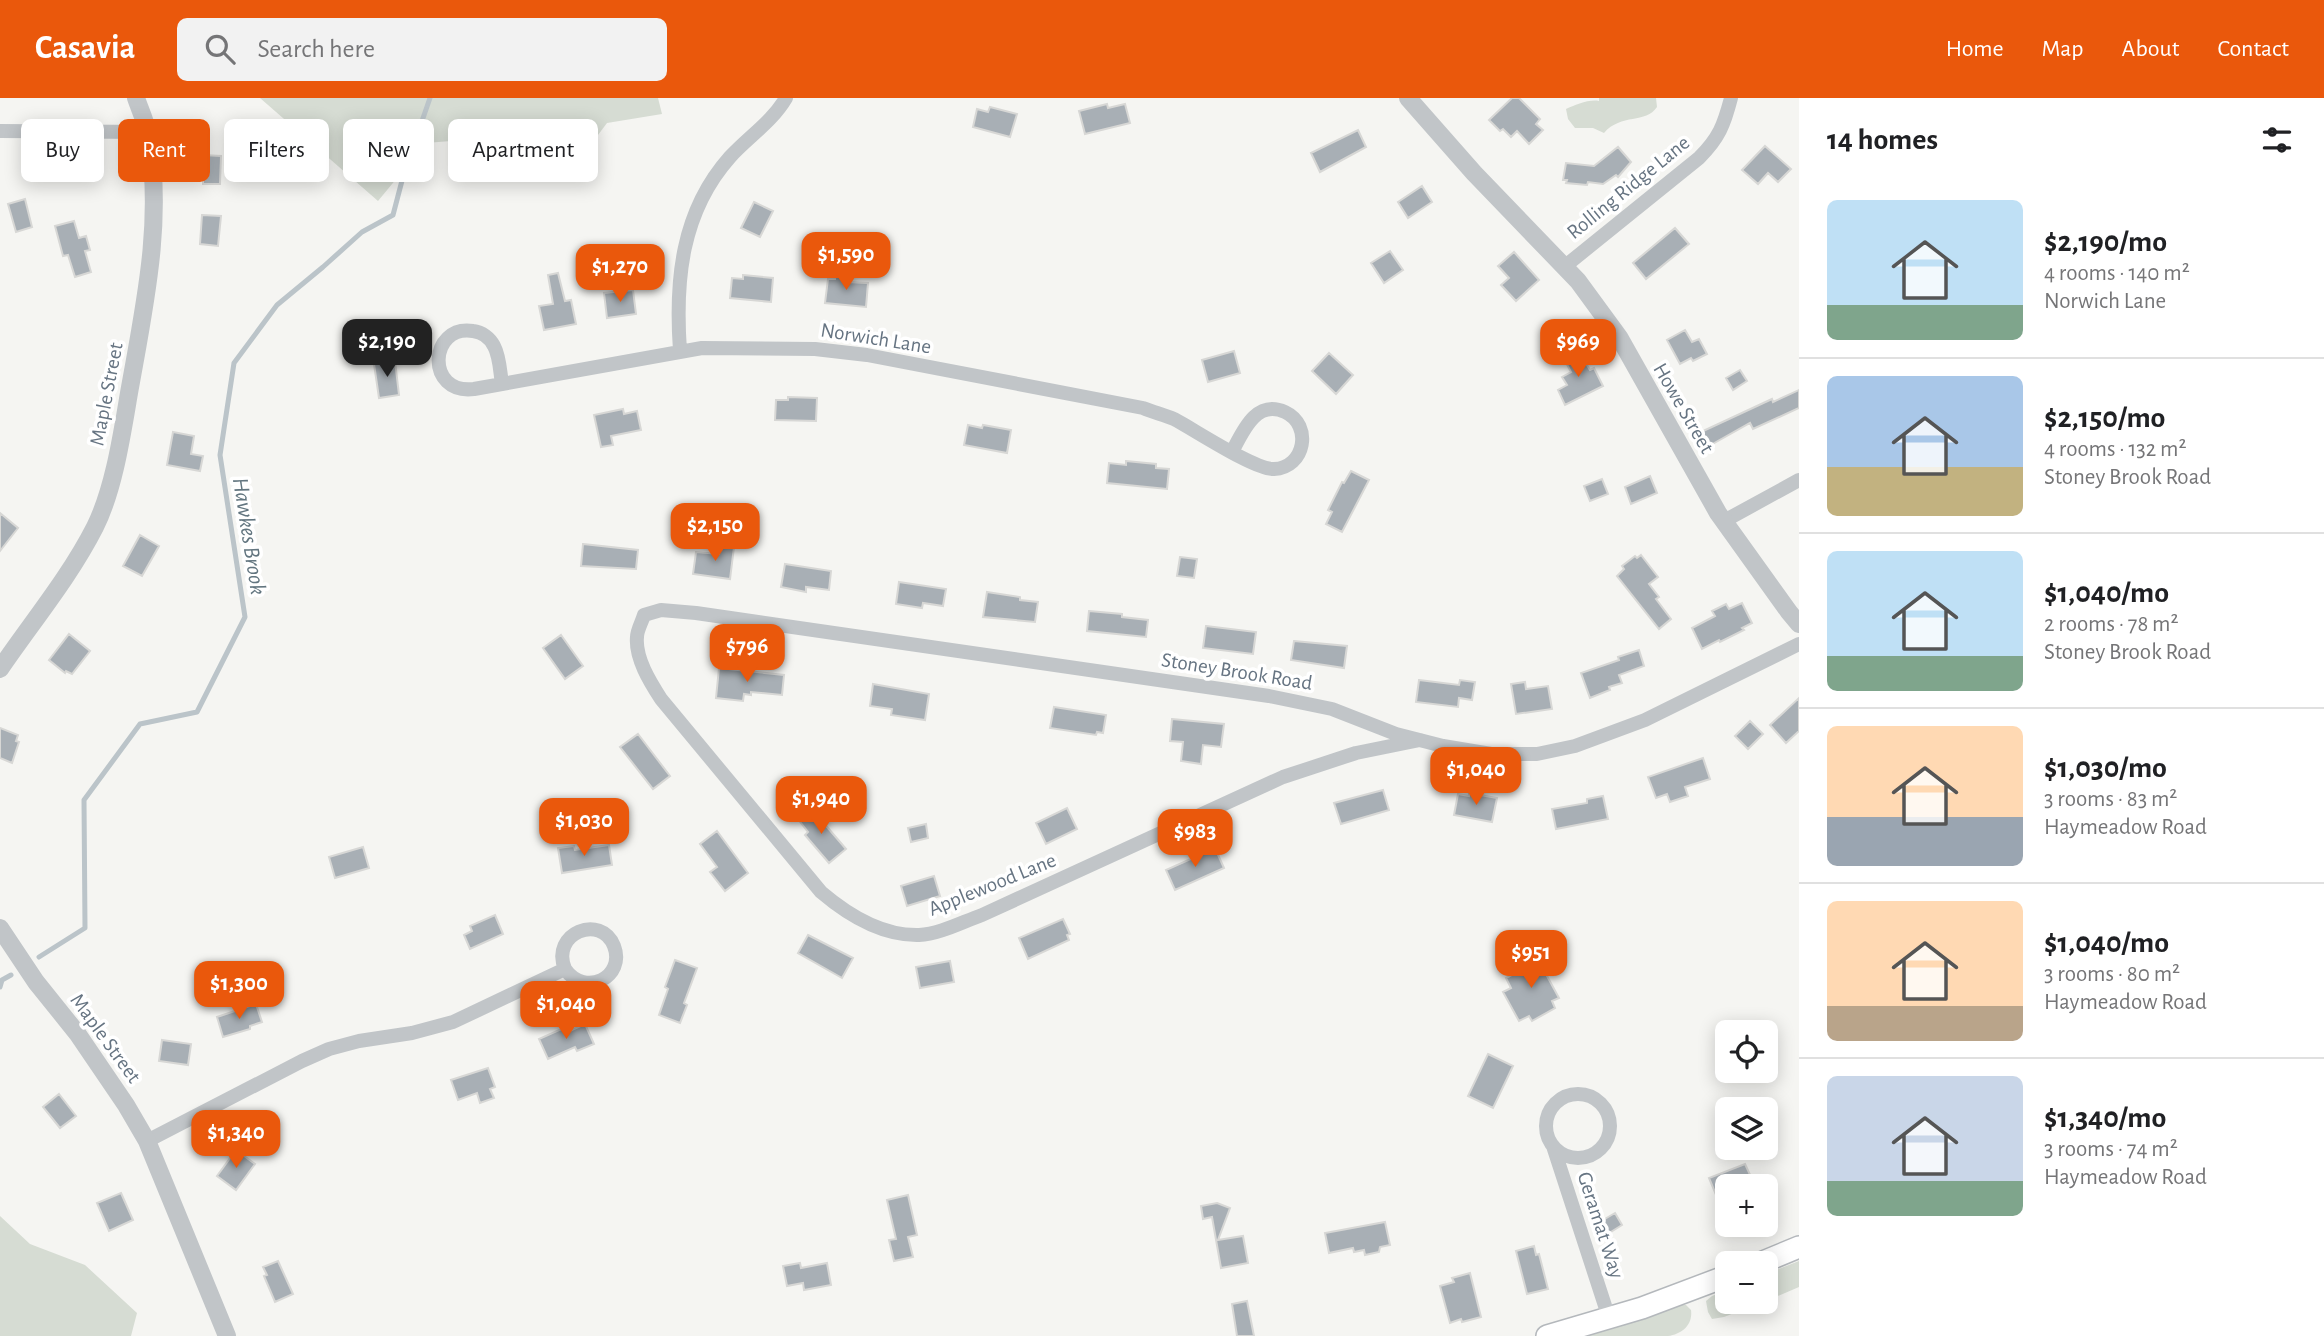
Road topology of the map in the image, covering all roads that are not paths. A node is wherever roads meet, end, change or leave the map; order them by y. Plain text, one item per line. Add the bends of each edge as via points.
1 (136, 98) edge
2 (786, 98) edge
3 (1408, 98) edge
4 (1731, 98) edge
5 (143, 119) edge
6 (0, 131) edge
7 (118, 132) edge
8 (153, 182) edge
9 (1564, 267) junction
10 (680, 351) junction
11 (502, 384) junction
12 (1232, 452) junction
13 (1799, 480) edge
14 (1724, 522) junction
15 (644, 615) joint
16 (1799, 624) edge
17 (1799, 644) edge
18 (0, 669) edge
19 (1420, 740) junction
20 (0, 928) edge
21 (565, 969) dead end
22 (147, 1141) junction
23 (1553, 1146) junction
24 (1799, 1247) edge
25 (1778, 1256) edge
26 (1715, 1280) edge
27 (1609, 1318) junction
28 (227, 1336) edge
29 (1547, 1336) edge

1 - 5 street, Maple Street
2 - 10 street via 729,158 690,224 680,275
3 - 9 street, Howe Street
4 - 9 street, Rolling Ridge Lane via 1716,141
6 - 7 street
8 - 18 street, Maple Street via 142,328 112,475 92,532
9 - 14 street, Howe Street via 1619,337
10 - 11 street, Norwich Lane
10 - 12 street, Norwich Lane via 748,347 867,355 1143,408 1172,418
11 - 11 street, Norwich Lane via 468,390 450,384 439,369 442,345 463,331 482,334 495,348
12 - 12 street, Norwich Lane via 1250,420 1265,410 1283,411 1300,427 1301,451 1284,468 1265,469
13 - 14 street
14 - 16 street, Howe Street
15 - 19 street, Stoney Brook Road via 661,610 696,613 1269,696 1332,709
15 - 19 street, Applewood Lane via 637,637 641,660 661,699 821,892 859,919 901,934 921,935 982,915 1283,777 1356,752
17 - 19 street, Stoney Brook Road via 1645,720 1575,746 1537,754 1492,754
20 - 22 street, Maple Street via 96,1060
21 - 22 street via 453,1022 320,1053
22 - 28 street, Maple Street
23 - 23 street, Geramat Way via 1547,1116 1560,1099 1581,1094 1600,1103 1610,1121 1600,1149 1581,1158
23 - 27 street, Geramat Way
24 - 25 main road
26 - 27 main road
27 - 29 main road

